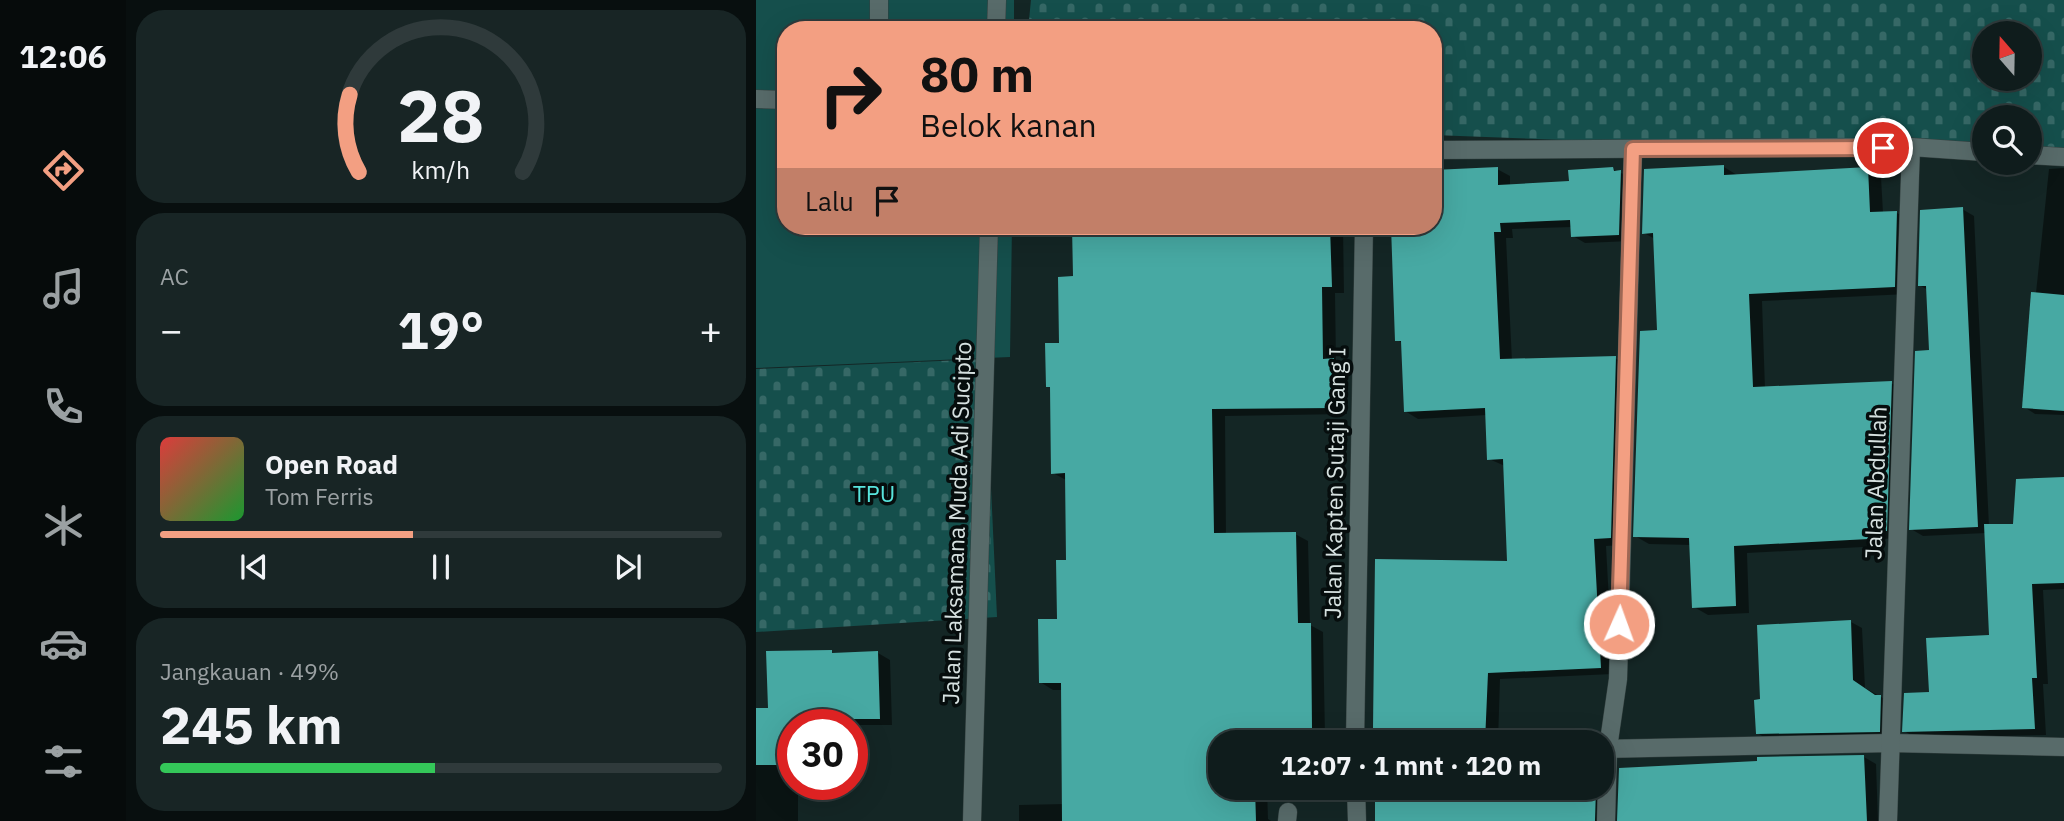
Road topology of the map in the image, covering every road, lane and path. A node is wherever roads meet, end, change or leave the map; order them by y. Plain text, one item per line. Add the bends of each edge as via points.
1 (879, 0) edge
2 (997, 0) edge
3 (879, 21) edge
4 (996, 21) edge
5 (756, 99) edge
6 (777, 100) edge
7 (1911, 147) junction
8 (1633, 149) junction
9 (1442, 150) edge
10 (1972, 151) edge
11 (2042, 156) edge
12 (2064, 157) edge
13 (989, 235) edge
14 (1364, 235) edge
15 (1354, 730) edge
16 (1609, 730) edge
17 (1891, 743) junction
18 (2064, 747) edge
19 (1614, 749) edge
20 (1356, 800) edge
21 (1606, 800) edge
22 (972, 821) edge
23 (1357, 821) edge
24 (1606, 821) edge
25 (1888, 821) edge

1 - 3 street
2 - 4 street
5 - 6 street
7 - 8 street
7 - 10 street
7 - 17 street, Jalan Abdullah
8 - 9 street
8 - 16 street via 1618,679
11 - 12 street
13 - 22 street, Jalan Laksamana Muda Adi Sucipto
14 - 15 street, Jalan Kapten Sutaji Gang I
17 - 18 street
17 - 19 street
17 - 25 street, Jalan Abdullah
20 - 23 street
21 - 24 street

